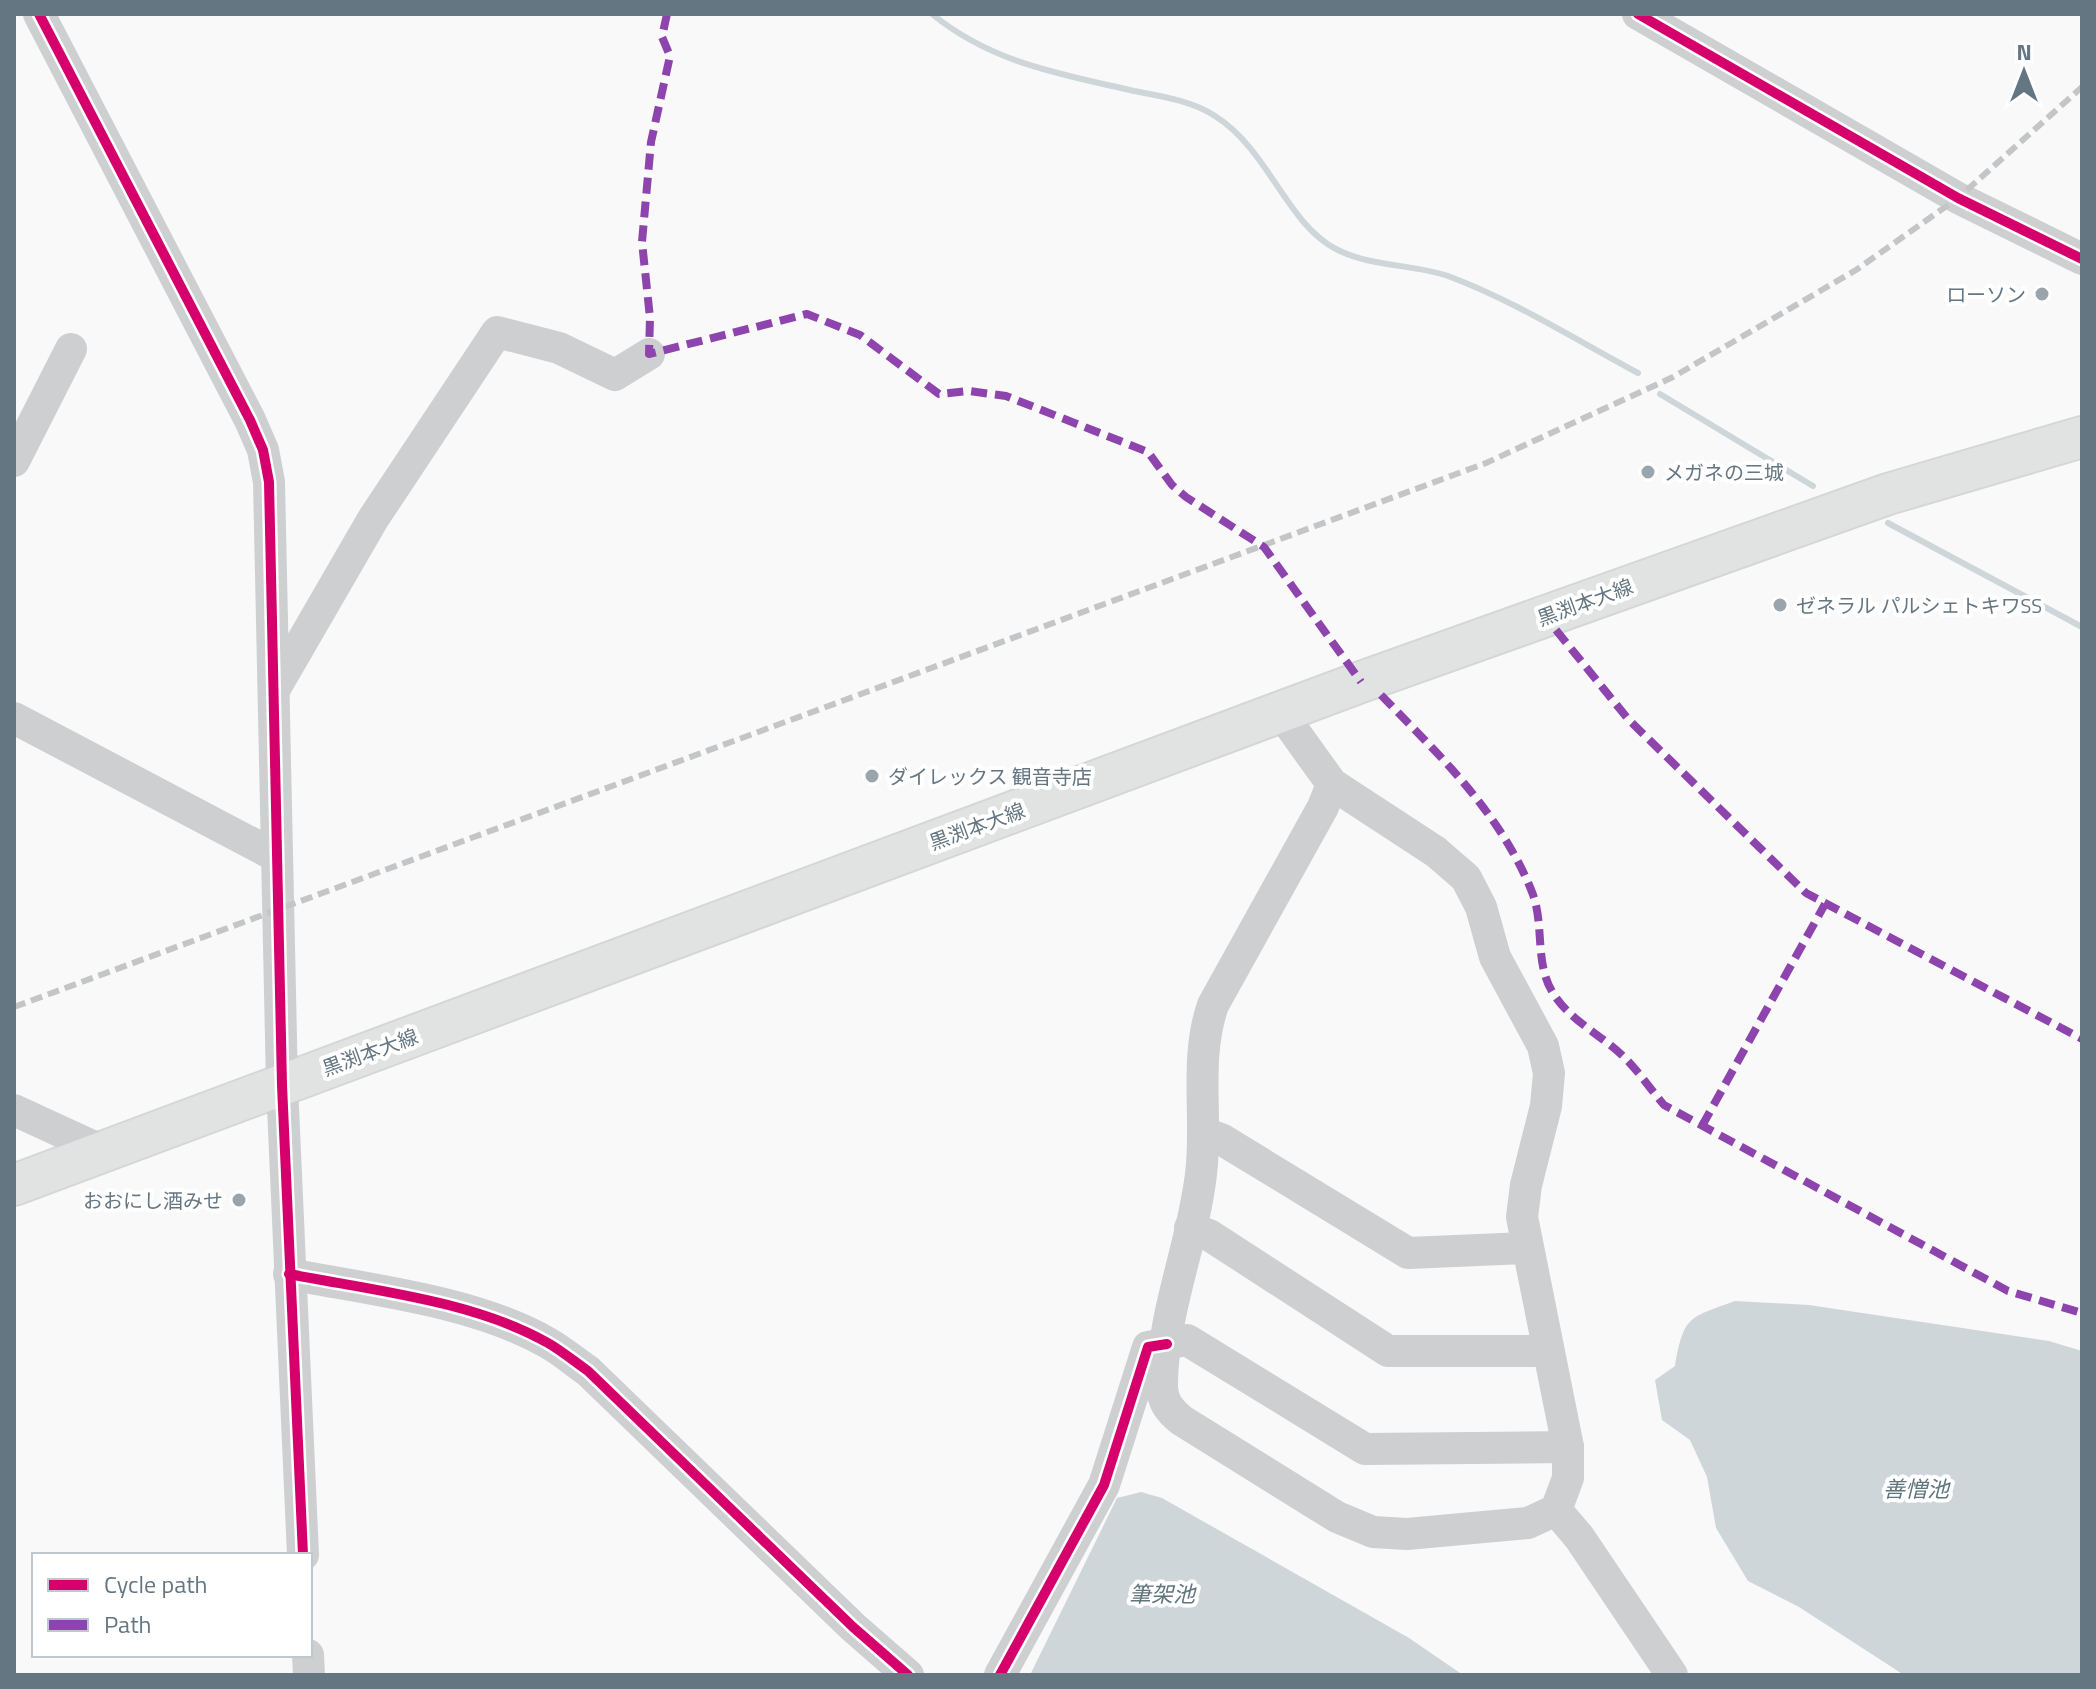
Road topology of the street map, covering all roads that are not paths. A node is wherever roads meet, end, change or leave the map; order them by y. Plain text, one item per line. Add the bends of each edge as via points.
1 (39, 14) edge
2 (1638, 14) edge
3 (2082, 259) edge
4 (71, 349) dead end
5 (649, 354) dead end
6 (2082, 437) edge
7 (14, 461) edge
8 (274, 690) junction
9 (1281, 713) junction
10 (14, 718) edge
11 (1332, 784) junction
12 (276, 856) junction
13 (282, 1085) junction
14 (14, 1110) edge
15 (1204, 1133) junction
16 (103, 1151) junction
17 (14, 1185) edge
18 (1190, 1228) junction
19 (1526, 1248) junction
20 (289, 1274) junction
21 (1167, 1344) junction
22 (1548, 1351) junction
23 (1568, 1447) junction
24 (1556, 1510) junction
25 (303, 1553) edge
26 (908, 1675) edge
27 (1000, 1675) edge
28 (1672, 1675) edge

1 - 8 street via 263,450 269,482
2 - 3 street via 1958,198
4 - 7 street
5 - 8 street via 615,375 559,348 497,332 373,519
6 - 9 main road, 黒渕本大線 via 1860,504
8 - 12 street
9 - 11 street
9 - 13 main road, 黒渕本大線
10 - 12 street
11 - 15 street via 1213,1005 1203,1034
11 - 19 street via 1436,852 1466,878 1481,907 1495,957 1543,1046 1548,1084 1526,1185
12 - 13 street
13 - 16 main road, 黒渕本大線
13 - 20 street
14 - 16 street
15 - 18 street
15 - 19 street via 1408,1253
16 - 17 main road, 黒渕本大線
18 - 21 street
18 - 22 street via 1209,1235 1388,1351
19 - 22 street
20 - 25 street
20 - 26 street via 420,1299 502,1322 547,1343 588,1371
21 - 23 street via 1187,1340 1365,1449
21 - 24 street via 1161,1387 1166,1408 1337,1517 1373,1532 1407,1534 1528,1523
21 - 27 street via 1148,1347 1104,1485
22 - 23 street
23 - 24 street via 1568,1478
24 - 28 street

